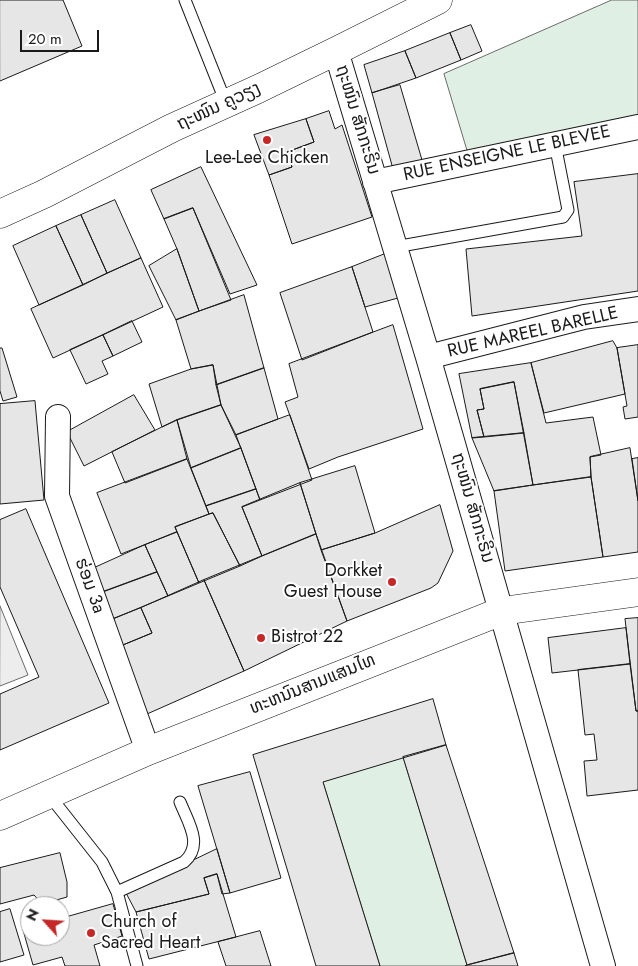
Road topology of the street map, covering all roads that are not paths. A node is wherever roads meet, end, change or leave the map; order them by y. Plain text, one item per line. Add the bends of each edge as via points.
1 (185, 0) edge
2 (438, 0) edge
3 (336, 51) junction
4 (226, 103) junction
5 (638, 126) edge
6 (555, 144) junction
7 (376, 182) junction
8 (0, 214) edge
9 (395, 247) junction
10 (638, 309) edge
11 (428, 357) junction
12 (58, 417) dead end
13 (638, 592) edge
14 (502, 611) junction
15 (148, 751) junction
16 (49, 795) junction
17 (180, 802) dead end
18 (0, 816) edge
19 (117, 892) junction
20 (137, 966) edge
21 (603, 966) edge

1 - 4 lane
2 - 3 main road, ຖະໜົນ ຄູວຽງ
3 - 4 main road, ຖະໜົນ ຄູວຽງ
3 - 7 street, ຖະໜົນ ສັກກະຣິນ
4 - 8 main road, ຖະໜົນ ຄູວຽງ
5 - 6 street, RUE ENSEIGNE LE BLEVEE
6 - 7 street, RUE ENSEIGNE LE BLEVEE
6 - 9 lane via 568,210 563,217
7 - 9 street, ຖະໜົນ ສັກກະຣິນ
9 - 11 street, ຖະໜົນ ສັກກະຣິນ
10 - 11 street, RUE MAREEL BARELLE via 584,317
11 - 14 street, ຖະໜົນ ສັກກະຣິນ
12 - 15 street, ຮ່ອມ 3a via 57,496
13 - 14 main road, ທະຫນົນສາມແສນໄທ
14 - 15 main road, ທະຫນົນສາມແສນໄທ
14 - 21 street, ຖະໜົນ ສັກກະຣິນ
15 - 16 main road, ທະຫນົນສາມແສນໄທ
16 - 18 main road, ທະຫນົນສາມແສນໄທ
16 - 19 lane via 102,862
17 - 19 lane via 194,840 192,856
19 - 20 lane

